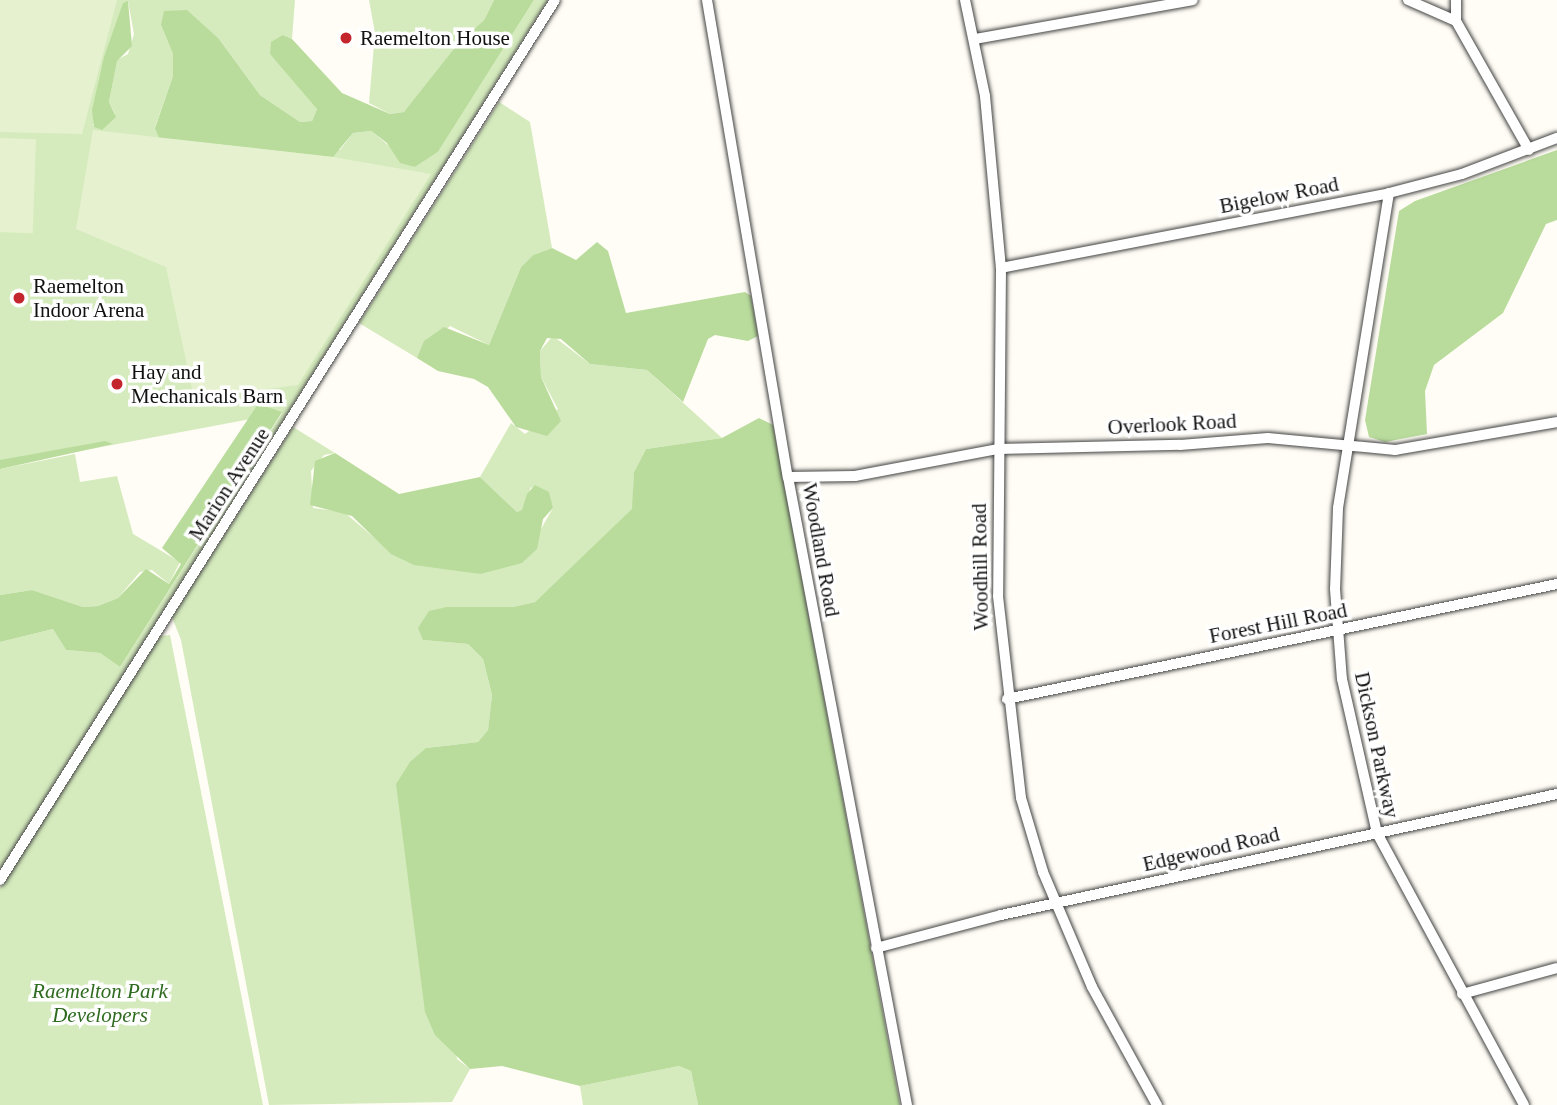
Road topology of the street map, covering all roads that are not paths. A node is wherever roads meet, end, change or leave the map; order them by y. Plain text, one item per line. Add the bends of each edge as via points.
1 (555, 0) edge
2 (707, 0) edge
3 (965, 0) edge
4 (1193, 0) edge
5 (1408, 0) edge
6 (1456, 0) edge
7 (1456, 21) junction
8 (975, 39) junction
9 (1557, 138) edge
10 (1529, 150) junction
11 (1389, 193) junction
12 (1002, 268) junction
13 (1557, 422) edge
14 (1345, 445) junction
15 (998, 449) junction
16 (788, 477) junction
17 (1557, 584) edge
18 (1336, 631) junction
19 (1007, 699) junction
20 (1557, 794) edge
21 (1377, 833) junction
22 (0, 880) edge
23 (1056, 904) junction
24 (876, 948) junction
25 (1557, 968) edge
26 (1462, 994) junction
27 (906, 1105) edge
28 (1157, 1105) edge
29 (1524, 1105) edge

1 - 22 street, Marion Avenue
2 - 16 street, Woodland Road
3 - 8 street, Woodhill Road
4 - 8 street
5 - 7 street
6 - 7 street
7 - 10 street
8 - 12 street, Woodhill Road via 993,158
9 - 10 street, Bigelow Road
10 - 11 street, Bigelow Road
11 - 12 street, Bigelow Road
11 - 14 street, Dickson Parkway
12 - 15 street, Woodhill Road
13 - 14 street, Overlook Road via 1395,450
14 - 15 street, Overlook Road via 1268,438
14 - 18 street, Dickson Parkway via 1338,508
15 - 16 street, Overlook Road via 836,479
15 - 19 street, Woodhill Road via 997,583
16 - 24 street, Woodland Road
17 - 18 street, Forest Hill Road
18 - 19 street, Forest Hill Road
18 - 21 street, Dickson Parkway via 1349,723
19 - 23 street, Woodhill Road via 1024,813
20 - 21 street, Edgewood Road
21 - 23 street, Edgewood Road
21 - 26 street, Dickson Parkway
23 - 24 street, Edgewood Road
23 - 28 street, Woodhill Road via 1101,1007
24 - 27 street, Woodland Road
25 - 26 street
26 - 29 street, Dickson Parkway

